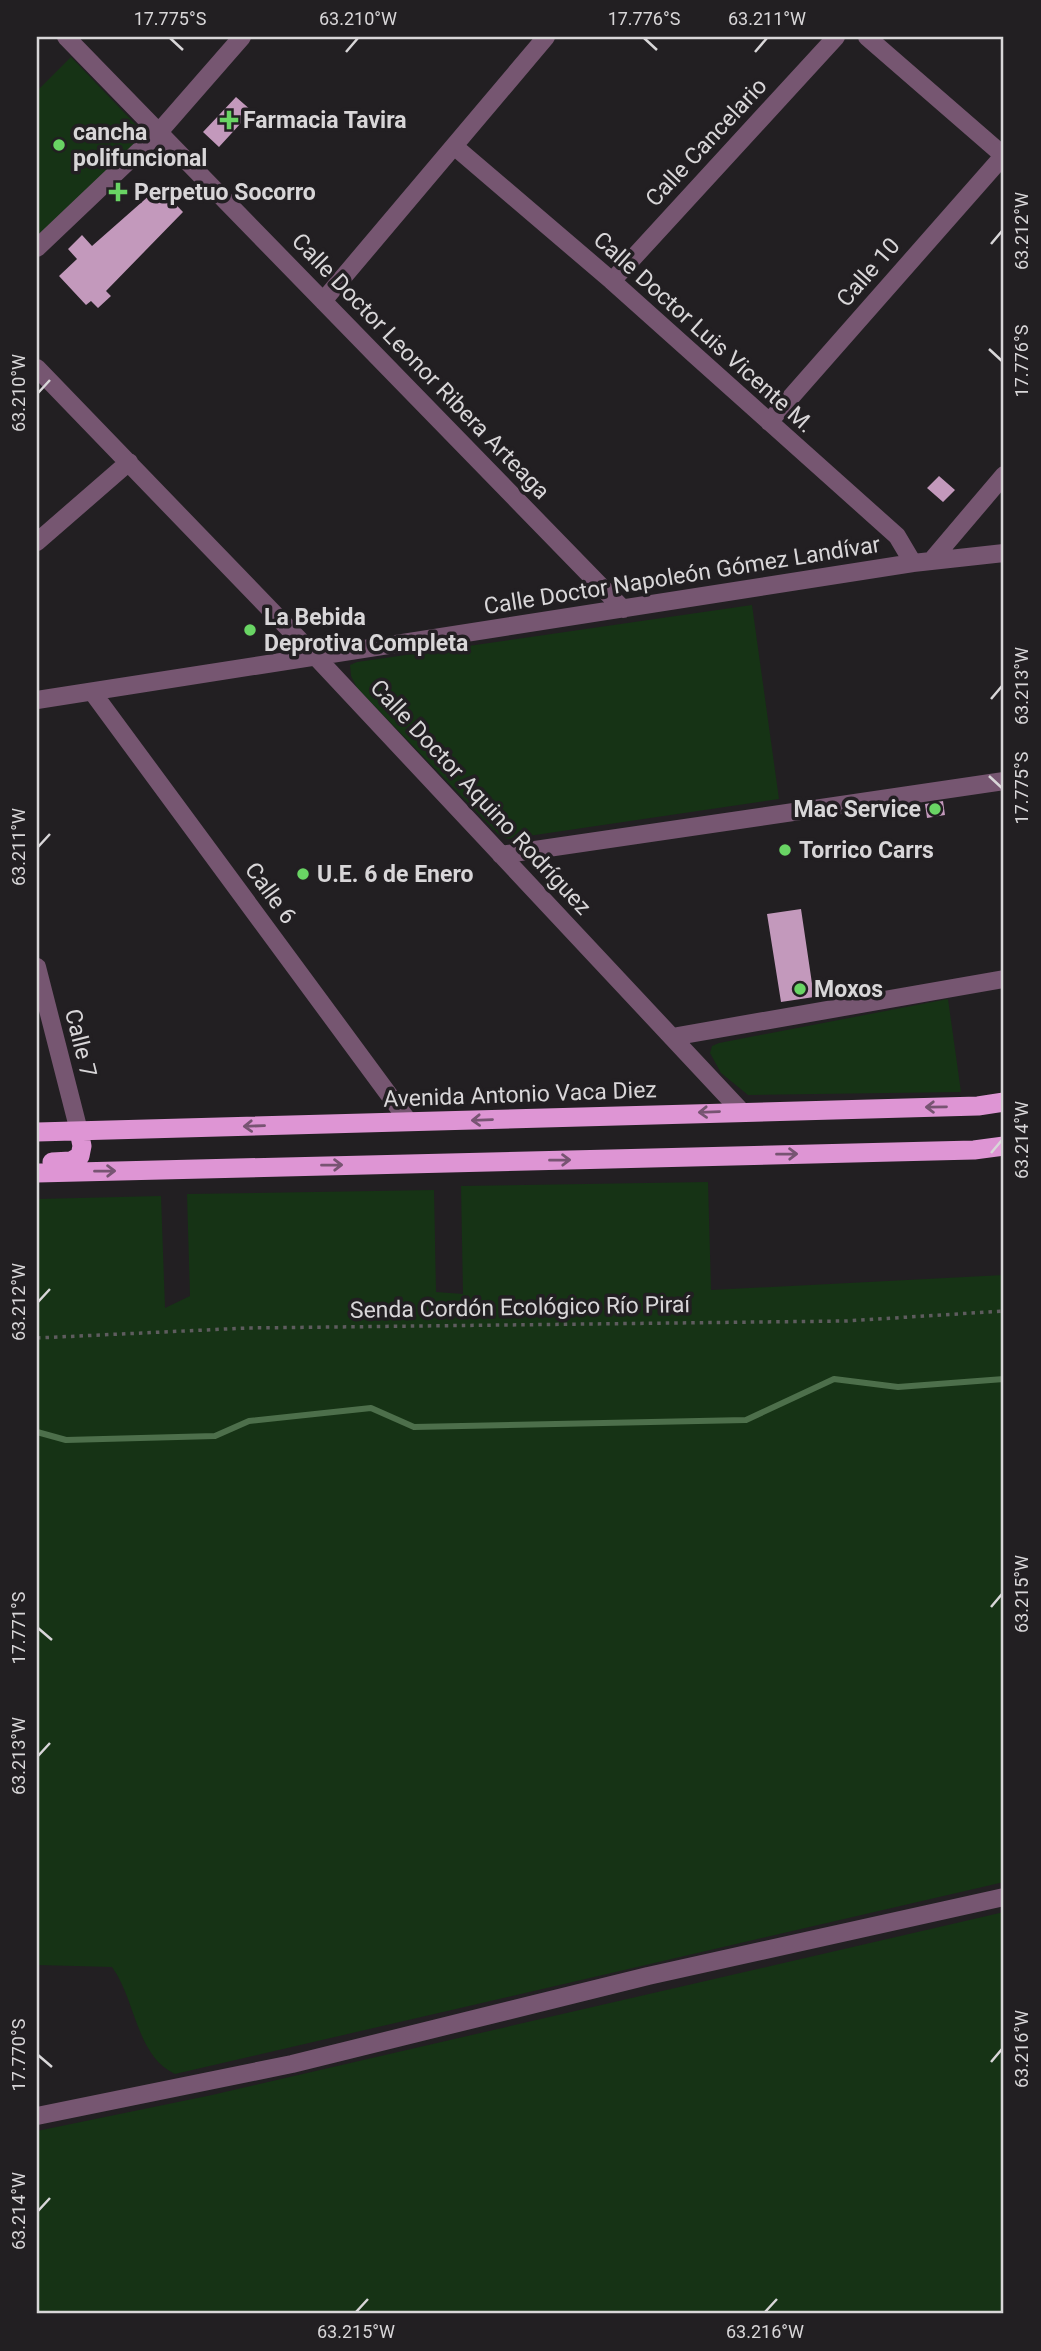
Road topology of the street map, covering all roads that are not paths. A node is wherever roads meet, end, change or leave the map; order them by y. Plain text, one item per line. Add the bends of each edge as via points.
1 (66, 37) edge
2 (242, 37) edge
3 (545, 37) edge
4 (836, 37) edge
5 (867, 37) edge
6 (159, 132) junction
7 (454, 146) junction
8 (1004, 155) edge
9 (37, 248) edge
10 (612, 281) junction
11 (323, 301) junction
12 (37, 368) edge
13 (769, 422) junction
14 (129, 462) junction
15 (1004, 475) edge
16 (37, 542) edge
17 (1004, 553) edge
18 (931, 561) junction
19 (913, 563) junction
20 (623, 609) junction
21 (317, 658) junction
22 (93, 693) junction
23 (37, 700) edge
24 (1004, 781) edge
25 (501, 855) junction
26 (37, 967) edge
27 (1004, 979) edge
28 (672, 1037) junction
29 (1004, 1102) edge
30 (741, 1111) junction
31 (409, 1122) junction
32 (79, 1131) junction
33 (37, 1132) edge
34 (1004, 1146) edge
35 (37, 1163) edge
36 (37, 1172) edge
37 (1004, 1897) edge
38 (37, 2116) edge

1 - 6 street, Calle Doctor Leonor Ribera Arteaga
2 - 6 street
3 - 7 street
4 - 10 street, Calle Cancelario
5 - 8 street
6 - 9 street
6 - 11 street, Calle Doctor Leonor Ribera Arteaga
7 - 10 street, Calle Doctor Luis Vicente M.
7 - 11 street
8 - 13 street, Calle 10
10 - 13 street, Calle Doctor Luis Vicente M.
11 - 20 street, Calle Doctor Leonor Ribera Arteaga
12 - 14 street, Calle Doctor Aquino Rodríguez
13 - 19 street, Calle Doctor Luis Vicente M. via 897,536
14 - 16 street
14 - 21 street, Calle Doctor Aquino Rodríguez
15 - 18 street
17 - 18 street, Calle Doctor Napoleón Gómez Landívar
18 - 19 street, Calle Doctor Napoleón Gómez Landívar
19 - 20 street, Calle Doctor Napoleón Gómez Landívar
20 - 21 street, Calle Doctor Napoleón Gómez Landívar
21 - 22 street, Calle Doctor Napoleón Gómez Landívar
21 - 25 street, Calle Doctor Aquino Rodríguez
22 - 23 street, Calle Doctor Napoleón Gómez Landívar
22 - 31 street, Calle 6
24 - 25 street
25 - 28 street, Calle Doctor Aquino Rodríguez
26 - 32 street, Calle 7
27 - 28 street
28 - 30 street, Calle Doctor Aquino Rodríguez
29 -> 30 highway, Avenida Antonio Vaca Diez
30 -> 31 highway, Avenida Antonio Vaca Diez
31 -> 32 highway, Avenida Antonio Vaca Diez
32 - 33 highway, Avenida Antonio Vaca Diez
32 - 35 highway via 82,1149 76,1160
36 -> 34 highway
37 - 38 street via 648,1976 292,2064

